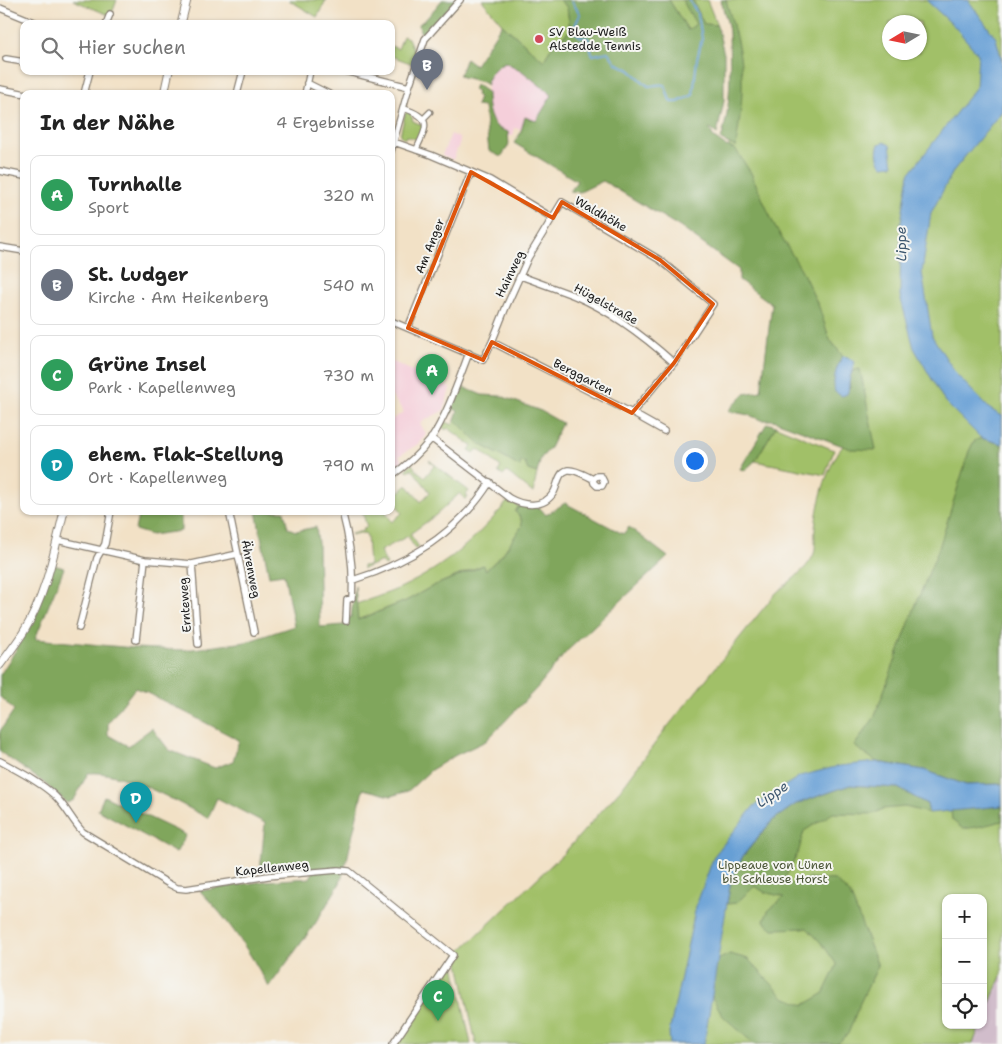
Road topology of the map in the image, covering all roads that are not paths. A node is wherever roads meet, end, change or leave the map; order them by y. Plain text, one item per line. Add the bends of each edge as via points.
1 (186, 0) edge
2 (460, 0) edge
3 (0, 8) edge
4 (110, 14) dead end
5 (29, 20) edge
6 (108, 20) edge
7 (182, 20) edge
8 (6, 59) dead end
9 (20, 61) edge
10 (87, 75) edge
11 (168, 75) edge
12 (242, 75) edge
13 (309, 75) edge
14 (361, 75) edge
15 (307, 83) junction
16 (409, 87) junction
17 (0, 89) edge
18 (85, 90) edge
19 (165, 90) edge
20 (238, 90) edge
21 (306, 90) edge
22 (321, 90) edge
23 (20, 93) edge
24 (413, 105) dead end
25 (403, 108) junction
26 (413, 111) junction
27 (430, 112) dead end
28 (424, 118) junction
29 (395, 138) edge
30 (395, 142) edge
31 (416, 150) junction
32 (0, 171) edge
33 (471, 172) junction
34 (20, 175) edge
35 (553, 218) junction
36 (0, 247) edge
37 (20, 250) edge
38 (521, 276) junction
39 (395, 323) edge
40 (408, 328) junction
41 (492, 342) junction
42 (469, 353) junction
43 (674, 363) junction
44 (632, 413) junction
45 (664, 431) dead end
46 (431, 438) junction
47 (395, 473) edge
48 (593, 479) dead end
49 (490, 482) junction
50 (63, 515) edge
51 (110, 515) edge
52 (231, 515) edge
53 (343, 515) edge
54 (57, 540) junction
55 (101, 551) junction
56 (238, 554) junction
57 (145, 560) junction
58 (192, 564) junction
59 (353, 580) junction
60 (346, 621) dead end
61 (79, 628) dead end
62 (254, 632) dead end
63 (136, 640) dead end
64 (198, 644) dead end
65 (0, 665) edge
66 (0, 761) edge
67 (393, 1044) edge

1 - 7 street
2 - 16 street via 426,39
3 - 5 street
4 - 6 street
8 - 9 street
10 - 18 street
11 - 19 street
12 - 20 street
13 - 15 street
14 - 16 street
15 - 21 street
15 - 22 street
16 - 25 street
17 - 23 street
24 - 26 street
25 - 26 street
25 - 29 street
26 - 28 street
27 - 28 street
28 - 31 street via 426,128
30 - 31 street
31 - 33 street
32 - 34 street
33 - 35 street
33 - 40 street, Am Anger
35 - 38 street, Hainweg via 528,258
35 - 43 street, Waldhöhe via 562,202 660,260 713,304
36 - 37 street
38 - 41 street, Hainweg
38 - 43 street, Hügelstraße via 577,297 646,340
39 - 40 street
40 - 42 street
41 - 42 street, Hainweg via 482,360
41 - 44 street, Berggarten
42 - 46 street
43 - 44 street
44 - 45 street, Berggarten
46 - 47 street
46 - 49 street
48 - 49 street via 567,470 548,499 533,504 522,504 509,498
49 - 59 street via 471,508 444,535 392,566
50 - 54 street
51 - 55 street
52 - 56 street, Ährenweg
53 - 59 street
54 - 55 street, Ernteweg
54 - 65 street via 33,614
55 - 57 street, Ernteweg
55 - 61 street
56 - 58 street, Ernteweg
56 - 62 street, Ährenweg
57 - 58 street, Ernteweg
57 - 63 street
58 - 64 street, Ernteweg
59 - 60 street
66 - 67 street, Kapellenweg via 52,794 84,832 178,888 198,888 268,876 349,871 453,955

